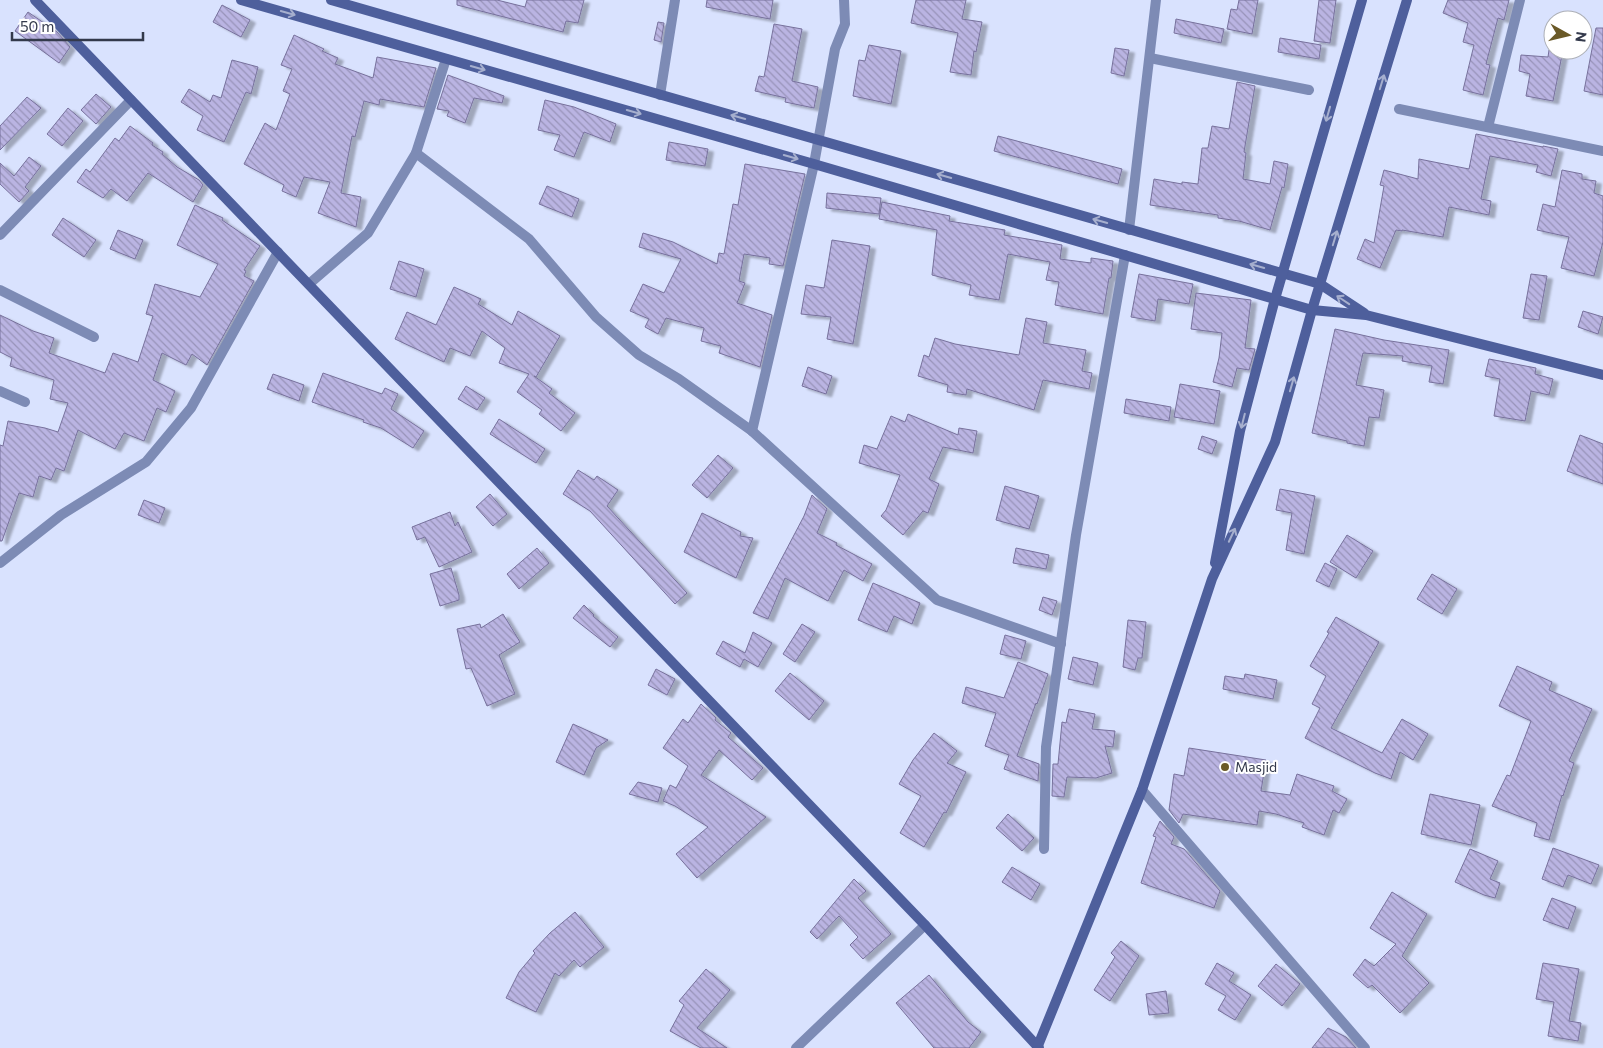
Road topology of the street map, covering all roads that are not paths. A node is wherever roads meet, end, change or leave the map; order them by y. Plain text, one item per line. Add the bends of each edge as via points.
1 (35, 0) edge
2 (241, 0) edge
3 (331, 0) edge
4 (675, 0) edge
5 (844, 0) edge
6 (1156, 0) edge
7 (1362, 0) edge
8 (1407, 0) edge
9 (1520, 0) edge
10 (1150, 58) junction
11 (446, 59) junction
12 (1309, 90) dead end
13 (660, 94) junction
14 (131, 100) junction
15 (1399, 109) dead end
16 (1488, 127) junction
17 (818, 140) junction
18 (1603, 151) edge
19 (416, 153) junction
20 (814, 164) junction
21 (1129, 230) junction
22 (0, 235) edge
23 (278, 252) junction
24 (1125, 255) junction
25 (1282, 273) junction
26 (309, 284) junction
27 (1320, 284) junction
28 (0, 290) edge
29 (1275, 299) junction
30 (1312, 310) junction
31 (1366, 315) junction
32 (94, 337) dead end
33 (1603, 375) edge
34 (0, 391) edge
35 (25, 402) dead end
36 (752, 431) junction
37 (0, 562) edge
38 (1212, 579) junction
39 (1061, 644) junction
40 (1142, 790) junction
41 (1044, 849) dead end
42 (925, 925) junction
43 (796, 1048) edge
44 (1038, 1048) edge
45 (1365, 1048) edge

1 - 14 main road
2 -> 11 main road
3 - 13 main road
4 - 13 street
5 - 17 street via 845,24 835,49
6 - 10 street
7 -> 25 main road
27 -> 8 main road
9 - 16 street
10 - 12 street
10 - 21 street
11 - 19 street
11 -> 20 main road
17 -> 13 main road
14 - 22 street
14 - 23 main road
15 - 16 street
16 - 18 street
17 - 20 street
21 -> 17 main road
19 - 26 street via 368,233
19 - 36 street via 529,239 596,317 639,355
20 - 24 main road
20 - 36 street
25 -> 21 main road
23 - 26 main road
23 - 37 street via 191,408 146,462 61,515
24 - 29 main road
24 - 39 street via 1076,535
25 - 27 main road
25 - 29 main road
26 - 42 main road
27 - 30 main road
31 -> 27 main road
28 - 32 street
29 - 30 main road
29 -> 38 main road via 1240,431
30 - 31 main road
38 -> 30 main road via 1275,442
31 - 33 main road
34 - 35 street
36 - 39 street via 937,600
38 - 40 main road
39 - 41 street via 1046,747
40 - 44 main road
40 - 45 street
42 - 43 street
42 - 44 main road

